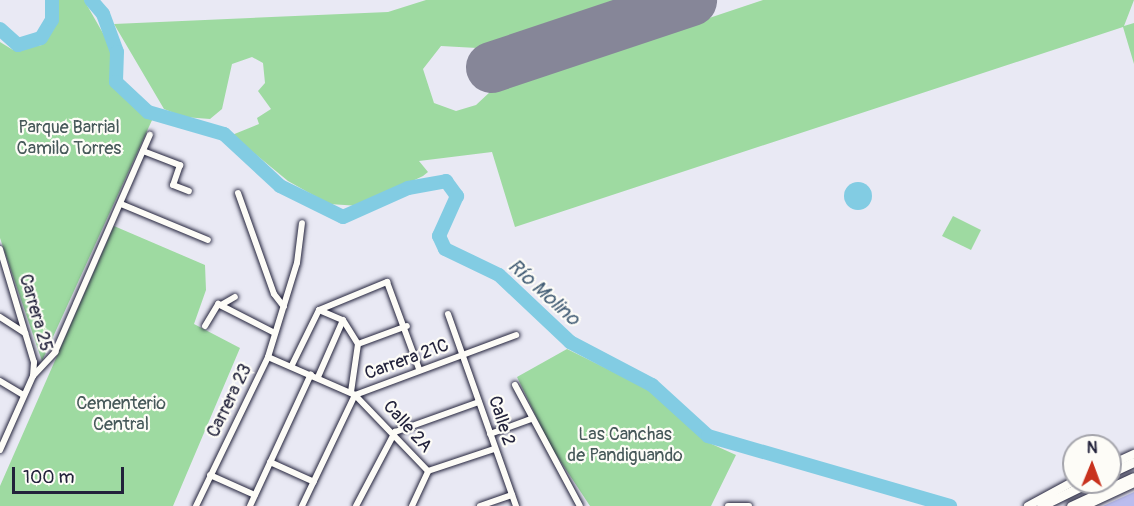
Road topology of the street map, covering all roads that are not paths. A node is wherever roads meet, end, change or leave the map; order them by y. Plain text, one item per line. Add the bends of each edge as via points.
1 (150, 135) dead end
2 (143, 151) junction
3 (189, 191) dead end
4 (238, 193) dead end
5 (121, 204) junction
6 (302, 223) dead end
7 (208, 240) dead end
8 (0, 250) edge
9 (234, 297) dead end
10 (221, 305) junction
11 (284, 307) junction
12 (319, 310) junction
13 (448, 314) dead end
14 (0, 317) edge
15 (344, 320) junction
16 (206, 326) dead end
17 (407, 326) junction
18 (25, 333) junction
19 (275, 333) junction
20 (516, 335) dead end
21 (358, 344) junction
22 (463, 356) junction
23 (268, 357) junction
24 (292, 365) junction
25 (419, 369) junction
26 (311, 374) junction
27 (33, 376) junction
28 (318, 377) junction
29 (0, 381) edge
30 (515, 385) dead end
31 (353, 394) junction
32 (23, 395) junction
33 (479, 402) junction
34 (531, 419) junction
35 (395, 432) junction
36 (490, 434) junction
37 (0, 449) edge
38 (494, 449) junction
39 (270, 462) junction
40 (428, 471) junction
41 (210, 475) junction
42 (1134, 479) edge
43 (314, 482) junction
44 (1062, 488) edge
45 (1066, 494) edge
46 (255, 495) junction
47 (512, 495) junction
48 (196, 506) edge
49 (250, 506) edge
50 (302, 506) edge
51 (356, 506) edge
52 (412, 506) edge
53 (480, 506) edge
54 (516, 506) edge
55 (580, 506) edge
56 (728, 506) edge
57 (749, 506) edge
58 (1028, 506) edge
59 (1041, 506) edge
60 (1071, 506) edge
61 (1085, 506) edge

1 - 2 street
2 - 3 street via 180,165 173,185
2 - 5 street
4 - 11 street
5 - 7 street
5 - 27 street via 55,352
6 - 11 street, Carrera 23
8 - 18 street, Carrera 25
9 - 10 street
10 - 16 street via 215,306
10 - 19 street
11 - 19 street, Carrera 23
12 - 15 street
12 - 17 street via 387,282
12 - 24 street
13 - 22 street, Calle 2
14 - 18 street
15 - 21 street
15 - 28 street
17 - 21 street
17 - 25 street
18 - 27 street, Carrera 25
19 - 23 street, Carrera 23
20 - 22 street, Carrera 21C
21 - 31 street
22 - 25 street, Carrera 21C
22 - 33 street, Calle 2
23 - 24 street, Calle 2A
23 - 41 street, Carrera 23
24 - 26 street, Calle 2A
25 - 31 street, Carrera 21C
26 - 28 street, Calle 2A
26 - 39 street
27 - 32 street, Carrera 25
28 - 31 street, Calle 2A
29 - 32 street
30 - 34 street
31 - 35 street, Calle 2A
31 - 43 street, Carrera 21C
32 - 37 street, Carrera 25
33 - 35 street
33 - 36 street, Calle 2
34 - 36 street
34 - 55 street
35 - 40 street, Calle 2A
35 - 51 street
36 - 38 street, Calle 2
38 - 40 street
38 - 47 street, Calle 2
39 - 43 street
39 - 46 street
40 - 52 street
41 - 46 street
41 - 48 street, Carrera 23
42 - 60 main road
42 - 61 main road
43 - 50 street, Carrera 21C
44 - 58 main road
45 - 59 main road
46 - 49 street
47 - 53 street
47 - 54 street, Calle 2
56 - 57 street

